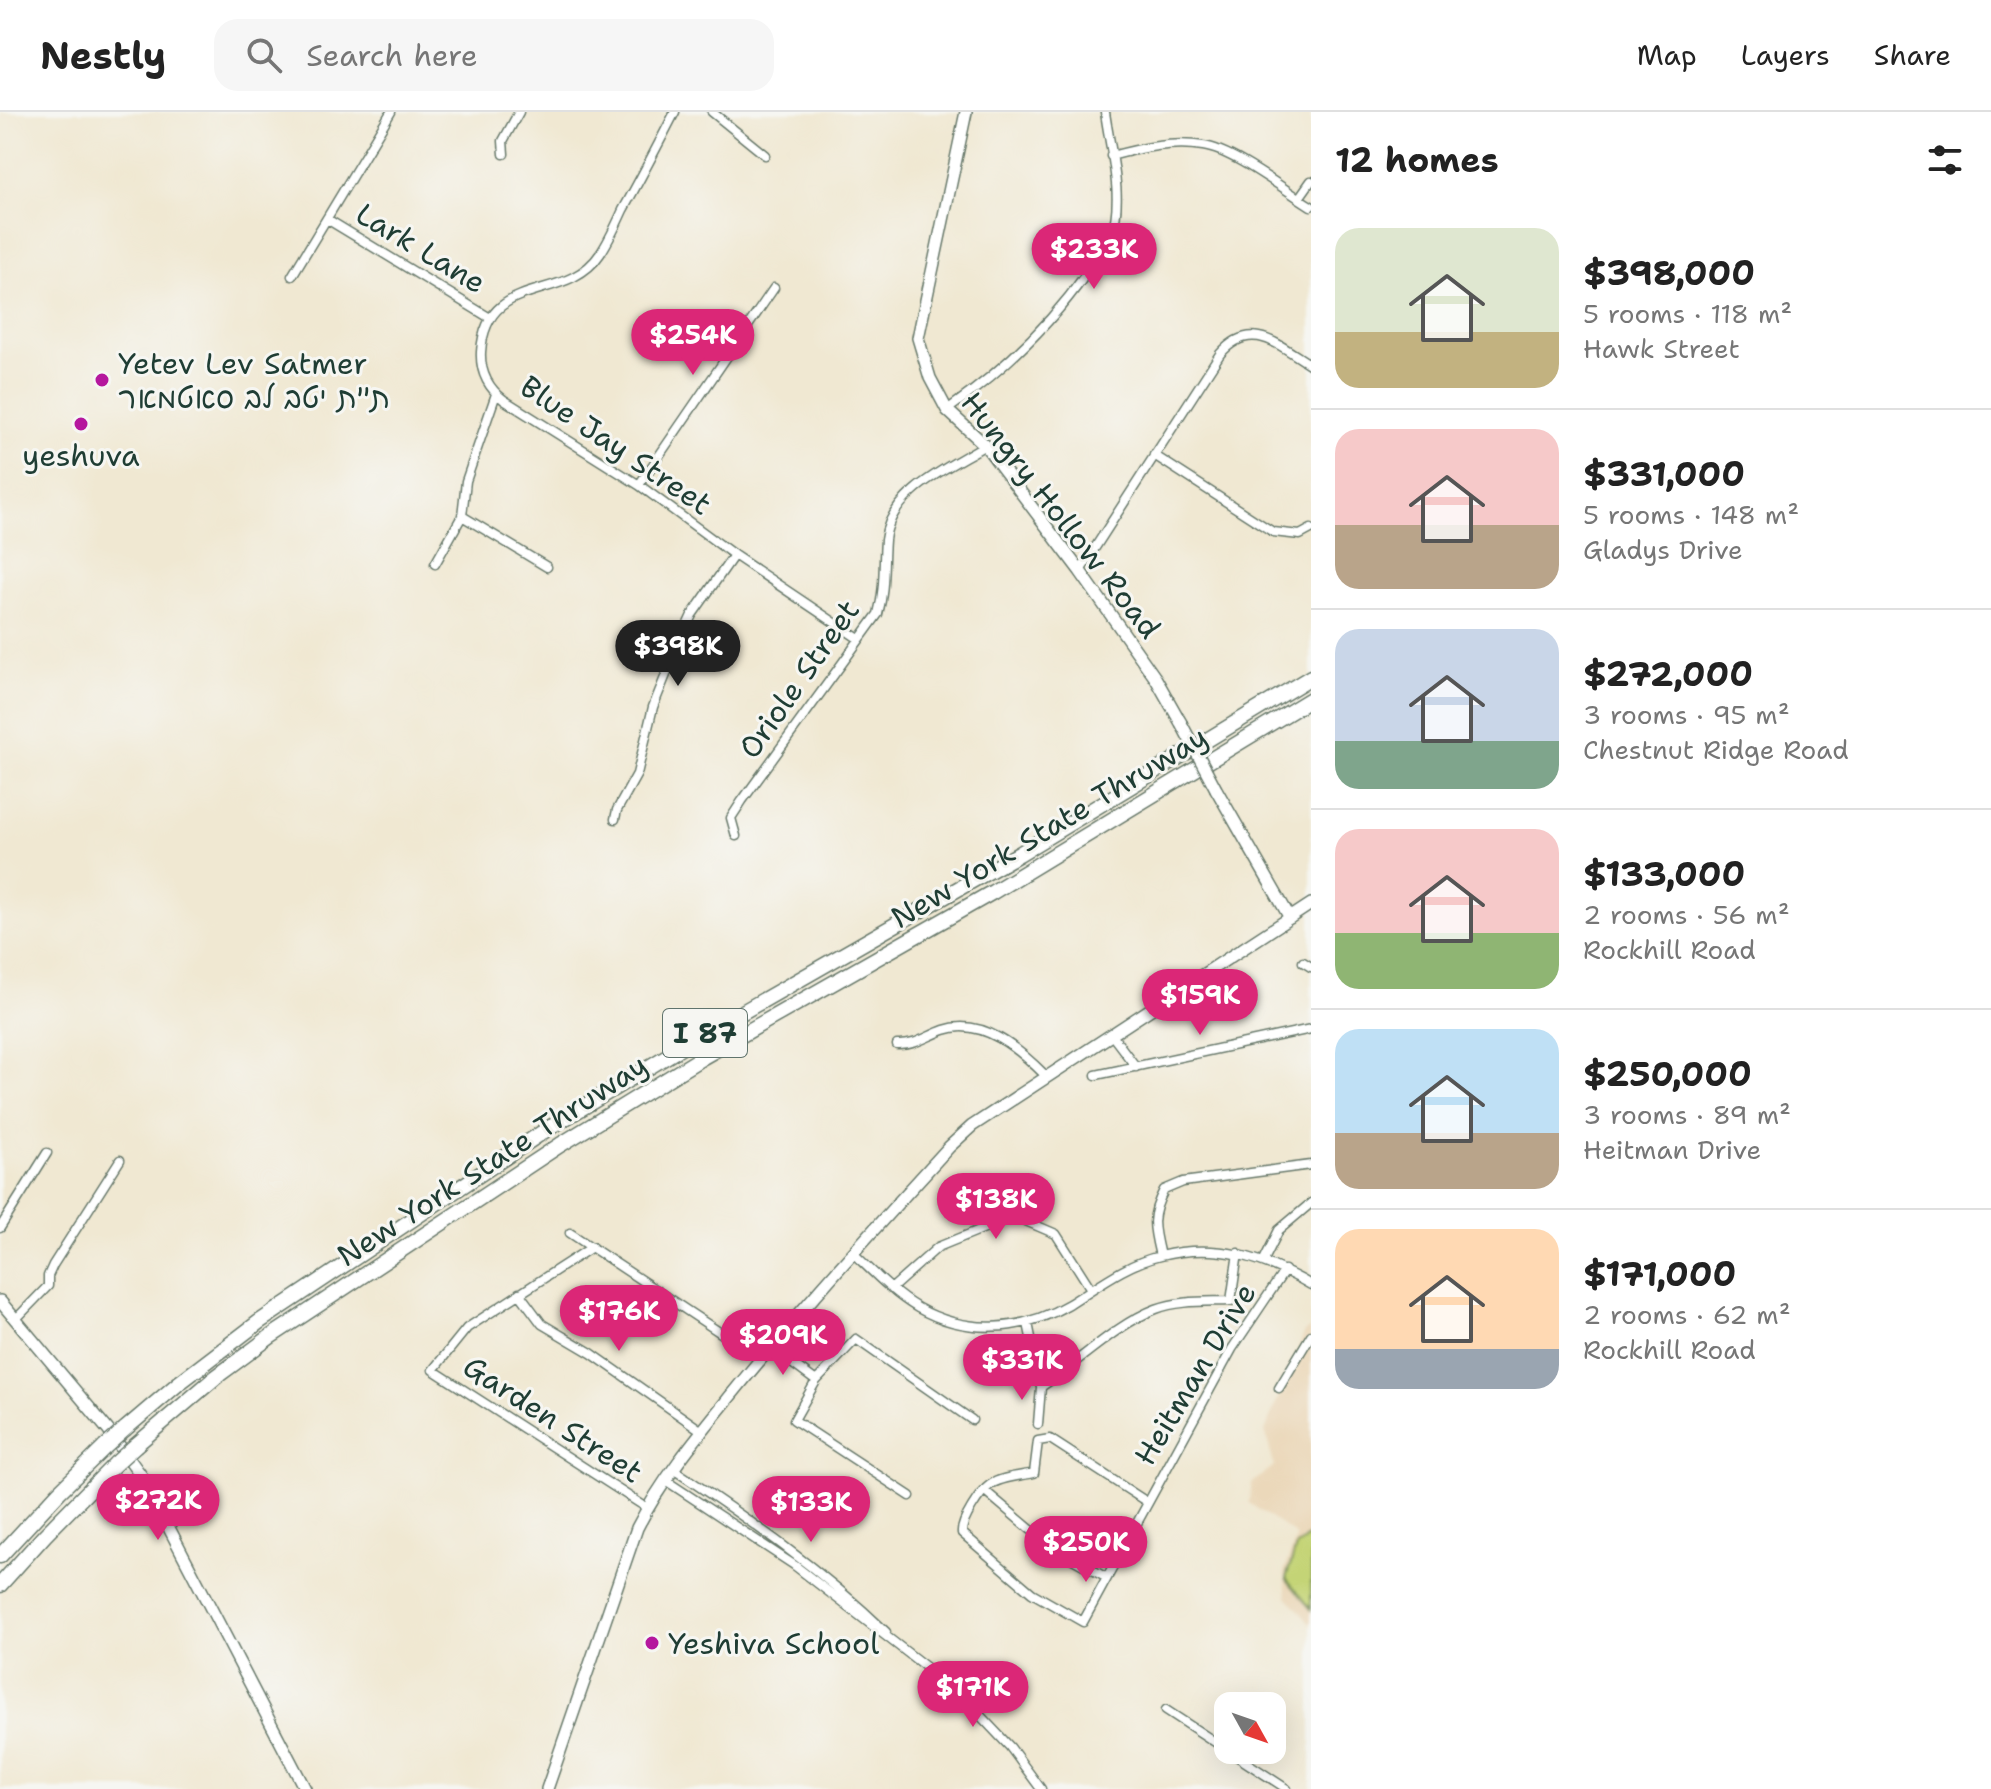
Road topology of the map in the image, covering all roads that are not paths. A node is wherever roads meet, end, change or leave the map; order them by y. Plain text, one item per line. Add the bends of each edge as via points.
1 (391, 112) edge
2 (519, 112) edge
3 (675, 112) edge
4 (712, 112) edge
5 (966, 112) edge
6 (1105, 112) edge
7 (504, 154) dead end
8 (765, 155) dead end
9 (1111, 156) junction
10 (1311, 181) edge
11 (1299, 198) junction
12 (1311, 206) edge
13 (327, 219) junction
14 (292, 276) dead end
15 (774, 288) dead end
16 (490, 318) junction
17 (1311, 365) edge
18 (496, 394) junction
19 (947, 410) junction
20 (985, 445) junction
21 (1154, 455) junction
22 (639, 485) junction
23 (462, 516) junction
24 (1311, 529) edge
25 (734, 555) junction
26 (435, 564) dead end
27 (547, 567) dead end
28 (1080, 571) junction
29 (859, 639) junction
30 (1311, 677) edge
31 (1311, 699) edge
32 (615, 819) dead end
33 (736, 836) dead end
34 (1311, 904) edge
35 (1290, 918) junction
36 (1311, 1029) edge
37 (1111, 1034) junction
38 (897, 1045) dead end
39 (1136, 1067) junction
40 (1096, 1075) dead end
41 (1046, 1076) junction
42 (47, 1153) dead end
43 (120, 1160) dead end
44 (1311, 1165) edge
45 (1311, 1203) edge
46 (0, 1228) edge
47 (570, 1233) dead end
48 (592, 1247) junction
49 (853, 1253) junction
50 (1238, 1253) junction
51 (1160, 1256) junction
52 (1264, 1260) junction
53 (1285, 1270) junction
54 (1311, 1285) edge
55 (891, 1289) junction
56 (1091, 1289) junction
57 (519, 1293) junction
58 (0, 1301) edge
59 (15, 1320) junction
60 (1028, 1323) junction
61 (1311, 1335) edge
62 (770, 1347) junction
63 (760, 1359) junction
64 (816, 1381) junction
65 (1041, 1387) junction
66 (1279, 1388) dead end
67 (972, 1420) dead end
68 (1038, 1424) dead end
69 (702, 1431) junction
70 (673, 1469) junction
71 (665, 1480) junction
72 (985, 1491) junction
73 (910, 1496) dead end
74 (1147, 1502) junction
75 (647, 1508) junction
76 (0, 1556) edge
77 (1107, 1578) junction
78 (0, 1585) edge
79 (915, 1661) junction
80 (1166, 1710) dead end
81 (305, 1789) edge
82 (547, 1789) edge
83 (1041, 1789) edge
84 (1287, 1789) edge

1 - 13 street
2 - 7 street via 503,141
3 - 16 street via 600,256 555,286 513,297
4 - 8 street
5 - 19 street, Hungry Hollow Road via 918,338
6 - 9 street
9 - 11 street via 1160,145 1204,146 1225,152
9 - 19 street via 1117,190 1111,234 1094,263 1030,344
10 - 11 street
11 - 12 street
13 - 14 street
13 - 16 street, Lark Lane
15 - 22 street
16 - 18 street, Blue Jay Street via 481,358
17 - 21 street via 1272,341 1251,335 1236,338
18 - 22 street, Blue Jay Street
18 - 23 street via 466,481
19 - 20 street, Hungry Hollow Road
20 - 28 street, Hungry Hollow Road
20 - 29 street, Oriole Street via 897,507 885,540 883,597 878,614
21 - 24 street via 1273,532 1300,535
21 - 28 street
22 - 25 street, Blue Jay Street
23 - 26 street
23 - 27 street
25 - 29 street, Blue Jay Street
25 - 32 street via 678,645 653,707 637,774
28 - 35 street, Hungry Hollow Road, bridge via 1151,672
29 - 33 street, Oriole Street via 731,818
30 - 76 highway, New York State Thruway / I 87, bridge via 549,1128 259,1322 105,1447
31 - 78 highway, New York State Thruway / I 87, bridge via 993,892 691,1064 270,1337 116,1463
34 - 35 street
35 - 37 street
36 - 39 street
37 - 39 street
37 - 41 street
38 - 41 street via 967,1027 1009,1044
39 - 40 street
41 - 49 street via 949,1147
42 - 46 street
43 - 59 street via 53,1265 48,1286
44 - 51 street via 1183,1182 1164,1190 1153,1210
45 - 52 street via 1279,1230
47 - 48 street
48 - 57 street
48 - 63 street
49 - 55 street
49 - 62 street
50 - 51 street
50 - 52 street
50 - 65 street via 1231,1301 1157,1308
51 - 56 street
52 - 53 street
53 - 54 street
53 - 74 street, Heitman Drive via 1232,1349
55 - 56 street via 938,1247 1014,1216 1056,1234
55 - 60 street via 919,1309 962,1325
56 - 60 street
57 - 69 street via 542,1324
57 - 75 street, Garden Street via 467,1328 433,1370
58 - 59 street
59 - 81 street via 143,1478
60 - 65 street
61 - 66 street
62 - 63 street
62 - 64 street
63 - 69 street
64 - 67 street via 856,1339
64 - 73 street via 794,1420
65 - 68 street
69 - 70 street
70 - 71 street
70 - 79 street via 800,1556
71 - 75 street
71 - 79 street via 759,1540
72 - 74 street, Heitman Drive via 997,1482 1034,1473 1038,1441 1050,1439
72 - 77 street via 1067,1556
72 - 77 street, Heitman Drive via 965,1518 962,1533 1032,1593 1083,1622
74 - 77 street, Heitman Drive
75 - 82 street
79 - 83 street via 984,1717
80 - 84 street

